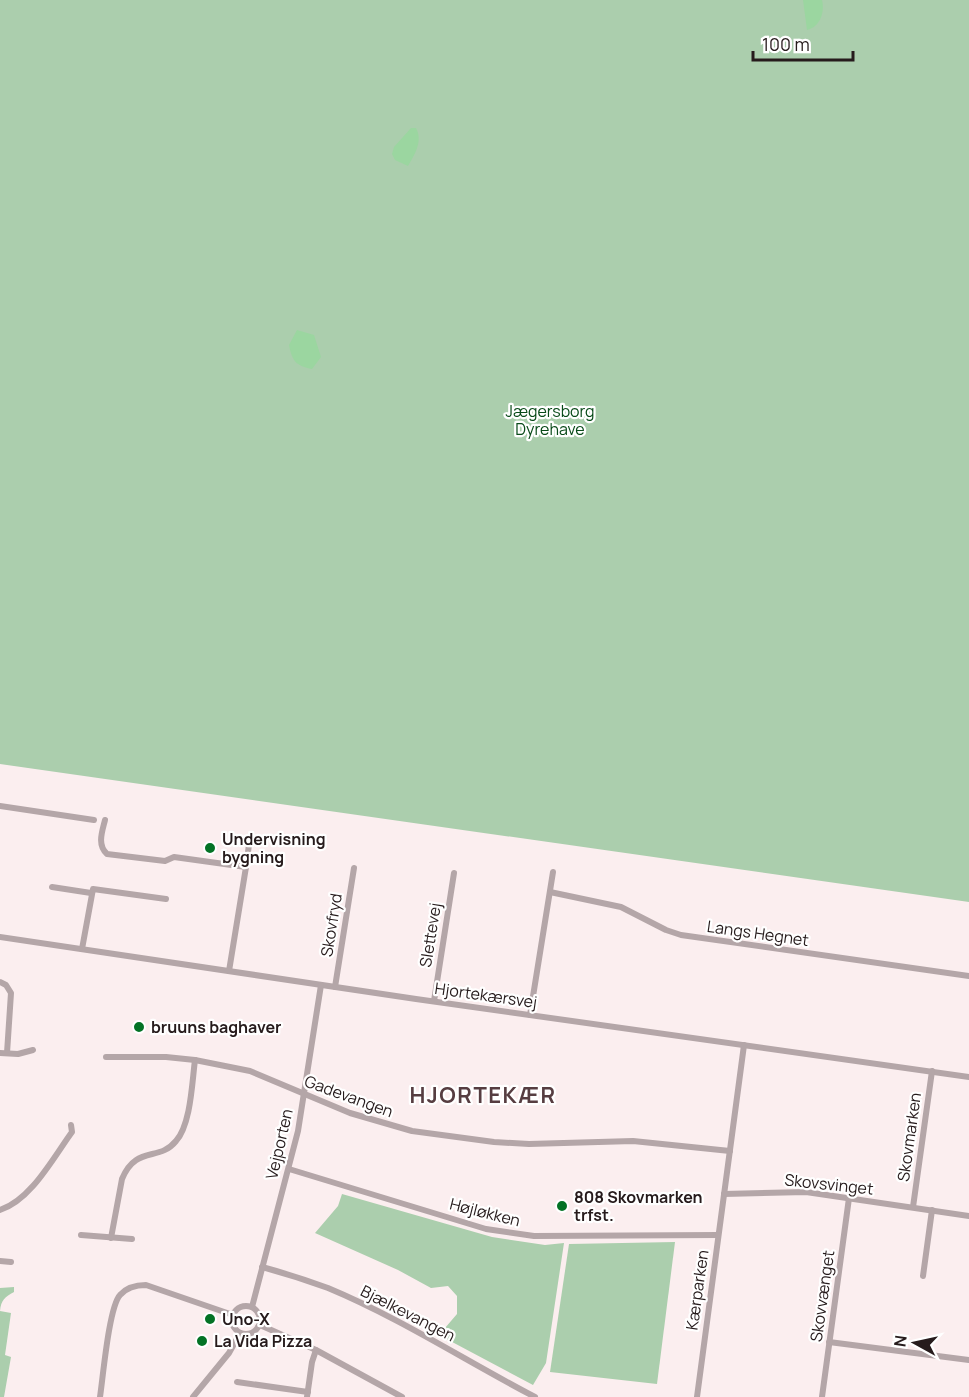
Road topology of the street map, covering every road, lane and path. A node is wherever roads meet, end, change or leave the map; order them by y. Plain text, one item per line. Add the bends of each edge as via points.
1 (0, 806) edge
2 (94, 820) dead end
3 (105, 820) dead end
4 (250, 837) dead end
5 (246, 867) junction
6 (354, 868) dead end
7 (553, 872) dead end
8 (454, 873) dead end
9 (52, 887) dead end
10 (91, 892) junction
11 (550, 892) junction
12 (166, 899) dead end
13 (0, 937) edge
14 (82, 949) junction
15 (229, 971) junction
16 (969, 976) edge
17 (0, 982) edge
18 (321, 985) junction
19 (335, 987) junction
20 (434, 1001) junction
21 (530, 1015) junction
22 (744, 1045) junction
23 (33, 1050) dead end
24 (3, 1053) edge
25 (106, 1057) dead end
26 (195, 1060) junction
27 (932, 1071) junction
28 (969, 1077) edge
29 (304, 1094) junction
30 (71, 1125) dead end
31 (730, 1151) junction
32 (289, 1169) junction
33 (724, 1194) junction
34 (849, 1198) junction
35 (913, 1207) junction
36 (0, 1210) edge
37 (932, 1210) junction
38 (969, 1215) edge
39 (81, 1235) dead end
40 (718, 1235) junction
41 (111, 1238) junction
42 (132, 1239) dead end
43 (0, 1261) edge
44 (11, 1262) dead end
45 (262, 1267) junction
46 (923, 1276) dead end
47 (252, 1307) junction
48 (233, 1315) junction
49 (260, 1325) junction
50 (240, 1333) junction
51 (829, 1342) junction
52 (316, 1350) junction
53 (969, 1360) edge
54 (237, 1382) dead end
55 (308, 1394) edge
56 (100, 1397) edge
57 (193, 1397) edge
58 (402, 1397) edge
59 (536, 1397) edge
60 (697, 1397) edge
61 (822, 1397) edge

1 - 2 street
3 - 5 street via 100,842 107,854 165,861 174,857
4 - 5 street
5 - 15 street
6 - 19 street, Skovfryd
7 - 11 street
8 - 20 street, Slettevej
9 - 10 street
10 - 12 street via 93,889
10 - 14 street
11 - 16 street, Langs Hegnet via 621,907 681,935
11 - 21 street
13 - 14 street, Hjortekærsvej
14 - 15 street, Hjortekærsvej
15 - 18 street, Hjortekærsvej
17 - 24 street via 11,993
18 - 19 street, Hjortekærsvej
18 - 29 street, Vejporten
19 - 20 street, Hjortekærsvej
20 - 21 street, Hjortekærsvej
21 - 22 street, Hjortekærsvej
22 - 27 street, Hjortekærsvej
22 - 31 street, Kærparken
23 - 24 street
25 - 26 street, Gadevangen
26 - 29 street, Gadevangen via 246,1070
26 - 41 street via 182,1132 170,1147 142,1156 126,1170
27 - 28 street, Hjortekærsvej
27 - 35 street, Skovmarken
29 - 31 street, Gadevangen via 381,1124 456,1139 529,1144 651,1142
29 - 32 street, Vejporten
30 - 36 street via 72,1132 24,1196
31 - 33 street, Kærparken
32 - 40 street, Højløkken via 514,1235
32 - 45 street, Vejporten
33 - 34 street, Skovsvinget via 798,1191
33 - 40 street, Kærparken
34 - 35 street, Skovsvinget
34 - 51 street, Skovvænget
35 - 37 street, Skovsvinget
37 - 38 street, Skovsvinget
37 - 46 street
39 - 41 street
40 - 60 street, Kærparken
41 - 42 street
43 - 44 street
45 - 47 street, Vejporten
45 - 59 street, Bjælkevangen via 319,1285 371,1308
47 - 48 street via 241,1307
47 - 49 street via 258,1312
48 - 50 street via 233,1325
48 - 56 street via 146,1285 125,1290 115,1303
49 - 50 street via 252,1333
49 - 52 street
50 - 57 street
51 - 53 street
51 - 61 street, Skovvænget
52 - 55 street
52 - 58 street
54 - 55 street

